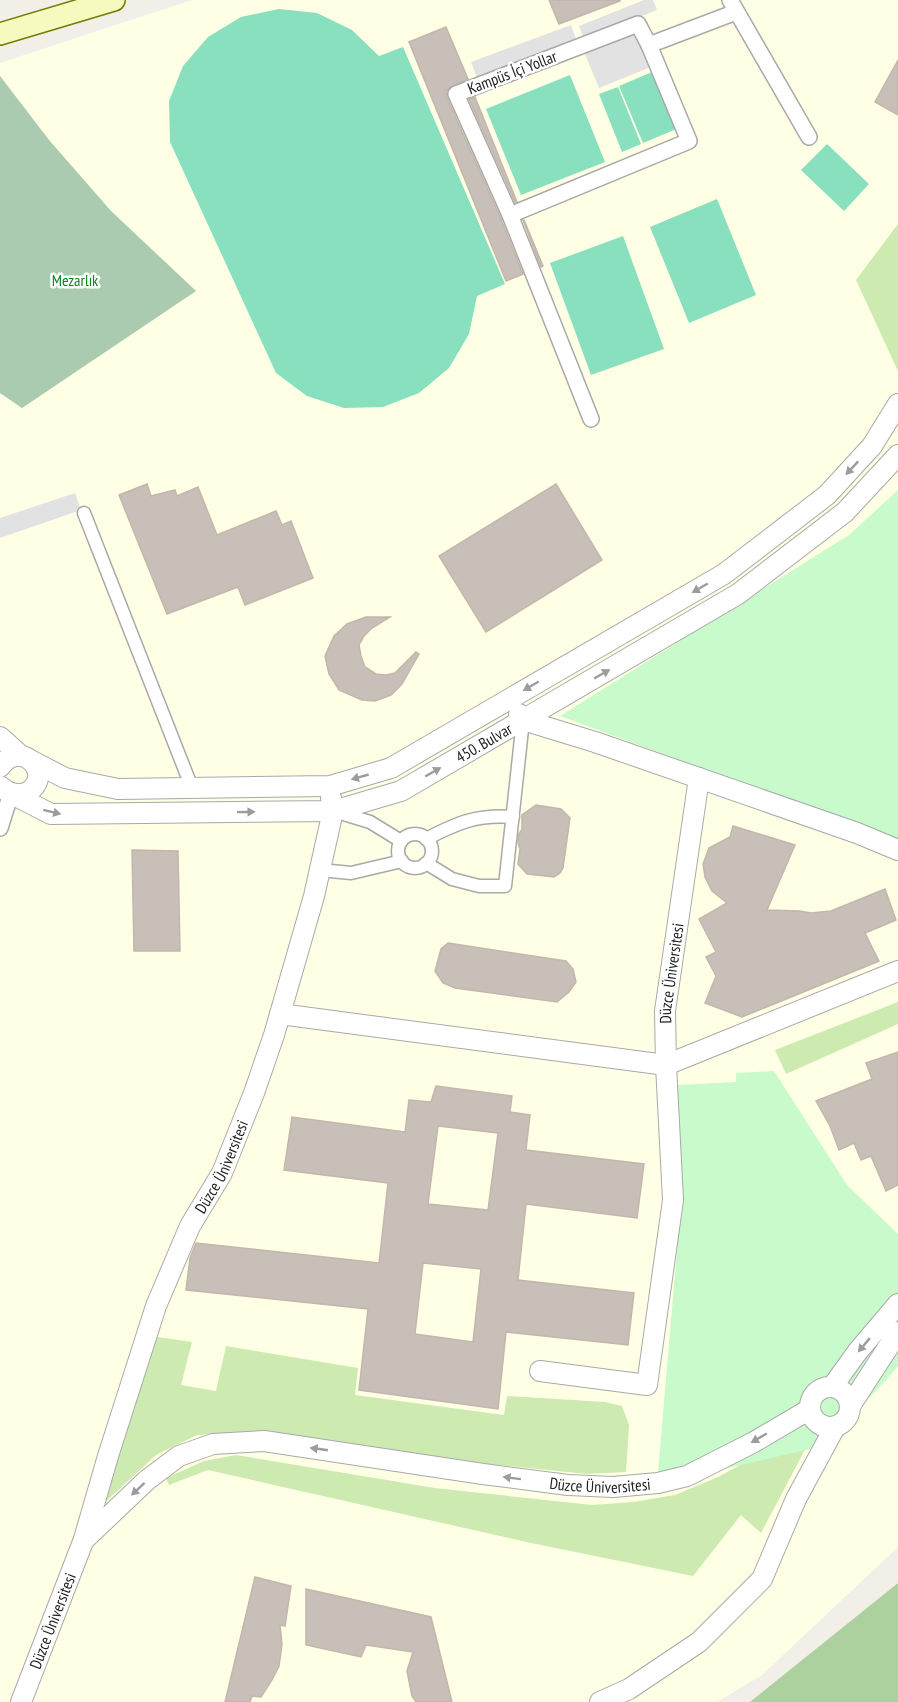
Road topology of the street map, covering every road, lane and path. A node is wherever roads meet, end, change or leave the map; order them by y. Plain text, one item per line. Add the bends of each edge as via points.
1 (114, 0) edge
2 (733, 6) edge
3 (0, 34) edge
4 (649, 45) junction
5 (809, 137) dead end
6 (510, 214) junction
7 (894, 414) edge
8 (591, 419) dead end
9 (898, 442) edge
10 (898, 455) edge
11 (84, 513) dead end
12 (509, 699) junction
13 (523, 720) junction
14 (0, 737) edge
15 (26, 758) junction
16 (0, 767) edge
17 (699, 778) junction
18 (330, 786) junction
19 (4, 788) edge
20 (192, 788) junction
21 (333, 810) junction
22 (513, 817) junction
23 (0, 828) edge
24 (426, 839) junction
25 (401, 841) junction
26 (898, 850) edge
27 (402, 861) junction
28 (426, 863) junction
29 (320, 870) junction
30 (898, 971) edge
31 (280, 1014) junction
32 (666, 1065) junction
33 (898, 1304) edge
34 (898, 1332) edge
35 (540, 1371) dead end
36 (832, 1387) junction
37 (850, 1406) junction
38 (810, 1409) junction
39 (835, 1427) junction
40 (84, 1539) junction
41 (21, 1702) edge
42 (600, 1702) edge

1 - 3 main road
2 - 4 street
2 - 5 street
4 - 6 street, Kampüs İçi Yollar via 689,141
4 - 6 street, Kampüs İçi Yollar via 638,24 456,94
6 - 8 street, Kampüs İçi Yollar
7 - 9 street via 887,427
7 -> 12 street, 450. Bulvar via 872,446 827,495 724,574
13 -> 10 street, 450. Bulvar via 738,594 845,512
11 - 20 street
12 - 13 street
12 -> 18 street, 450. Bulvar via 391,768
13 - 17 street
21 -> 13 street, 450. Bulvar via 401,791
13 - 22 street
14 - 15 street, 450. Bulvar
15 - 16 street via 8,758
15 - 19 street via 38,772 35,785 19,795
15 - 20 street, 450. Bulvar via 65,778 117,789
17 - 26 street
17 - 32 street, Düzce Üniversitesi via 665,1011
18 - 20 street, 450. Bulvar
18 - 21 street, Düzce Üniversitesi
19 -> 21 street, 450. Bulvar via 51,814
19 - 23 street
21 - 25 street via 370,822
21 - 29 street, Düzce Üniversitesi
22 - 24 street via 491,816 454,824
22 - 28 street via 505,886 479,886 452,879
24 - 25 street via 416,834
24 - 28 street via 431,853
25 - 27 street via 398,851
27 - 28 street via 411,867
27 - 29 street via 351,873
29 - 31 street, Düzce Üniversitesi
30 - 32 street
31 - 32 street
31 - 40 street, Düzce Üniversitesi via 245,1119 222,1173 190,1227 156,1306
32 - 35 street, Düzce Üniversitesi via 673,1200 647,1384
33 -> 36 street
34 - 37 street
36 - 37 street via 844,1393
36 - 38 street via 819,1391
37 - 39 street via 847,1419
38 - 39 street via 821,1426
38 -> 40 street, Düzce Üniversitesi via 687,1476 613,1487 568,1485 264,1441 213,1444 179,1456
39 - 42 street via 796,1499 762,1578 699,1642 629,1689
40 - 41 street, Düzce Üniversitesi

